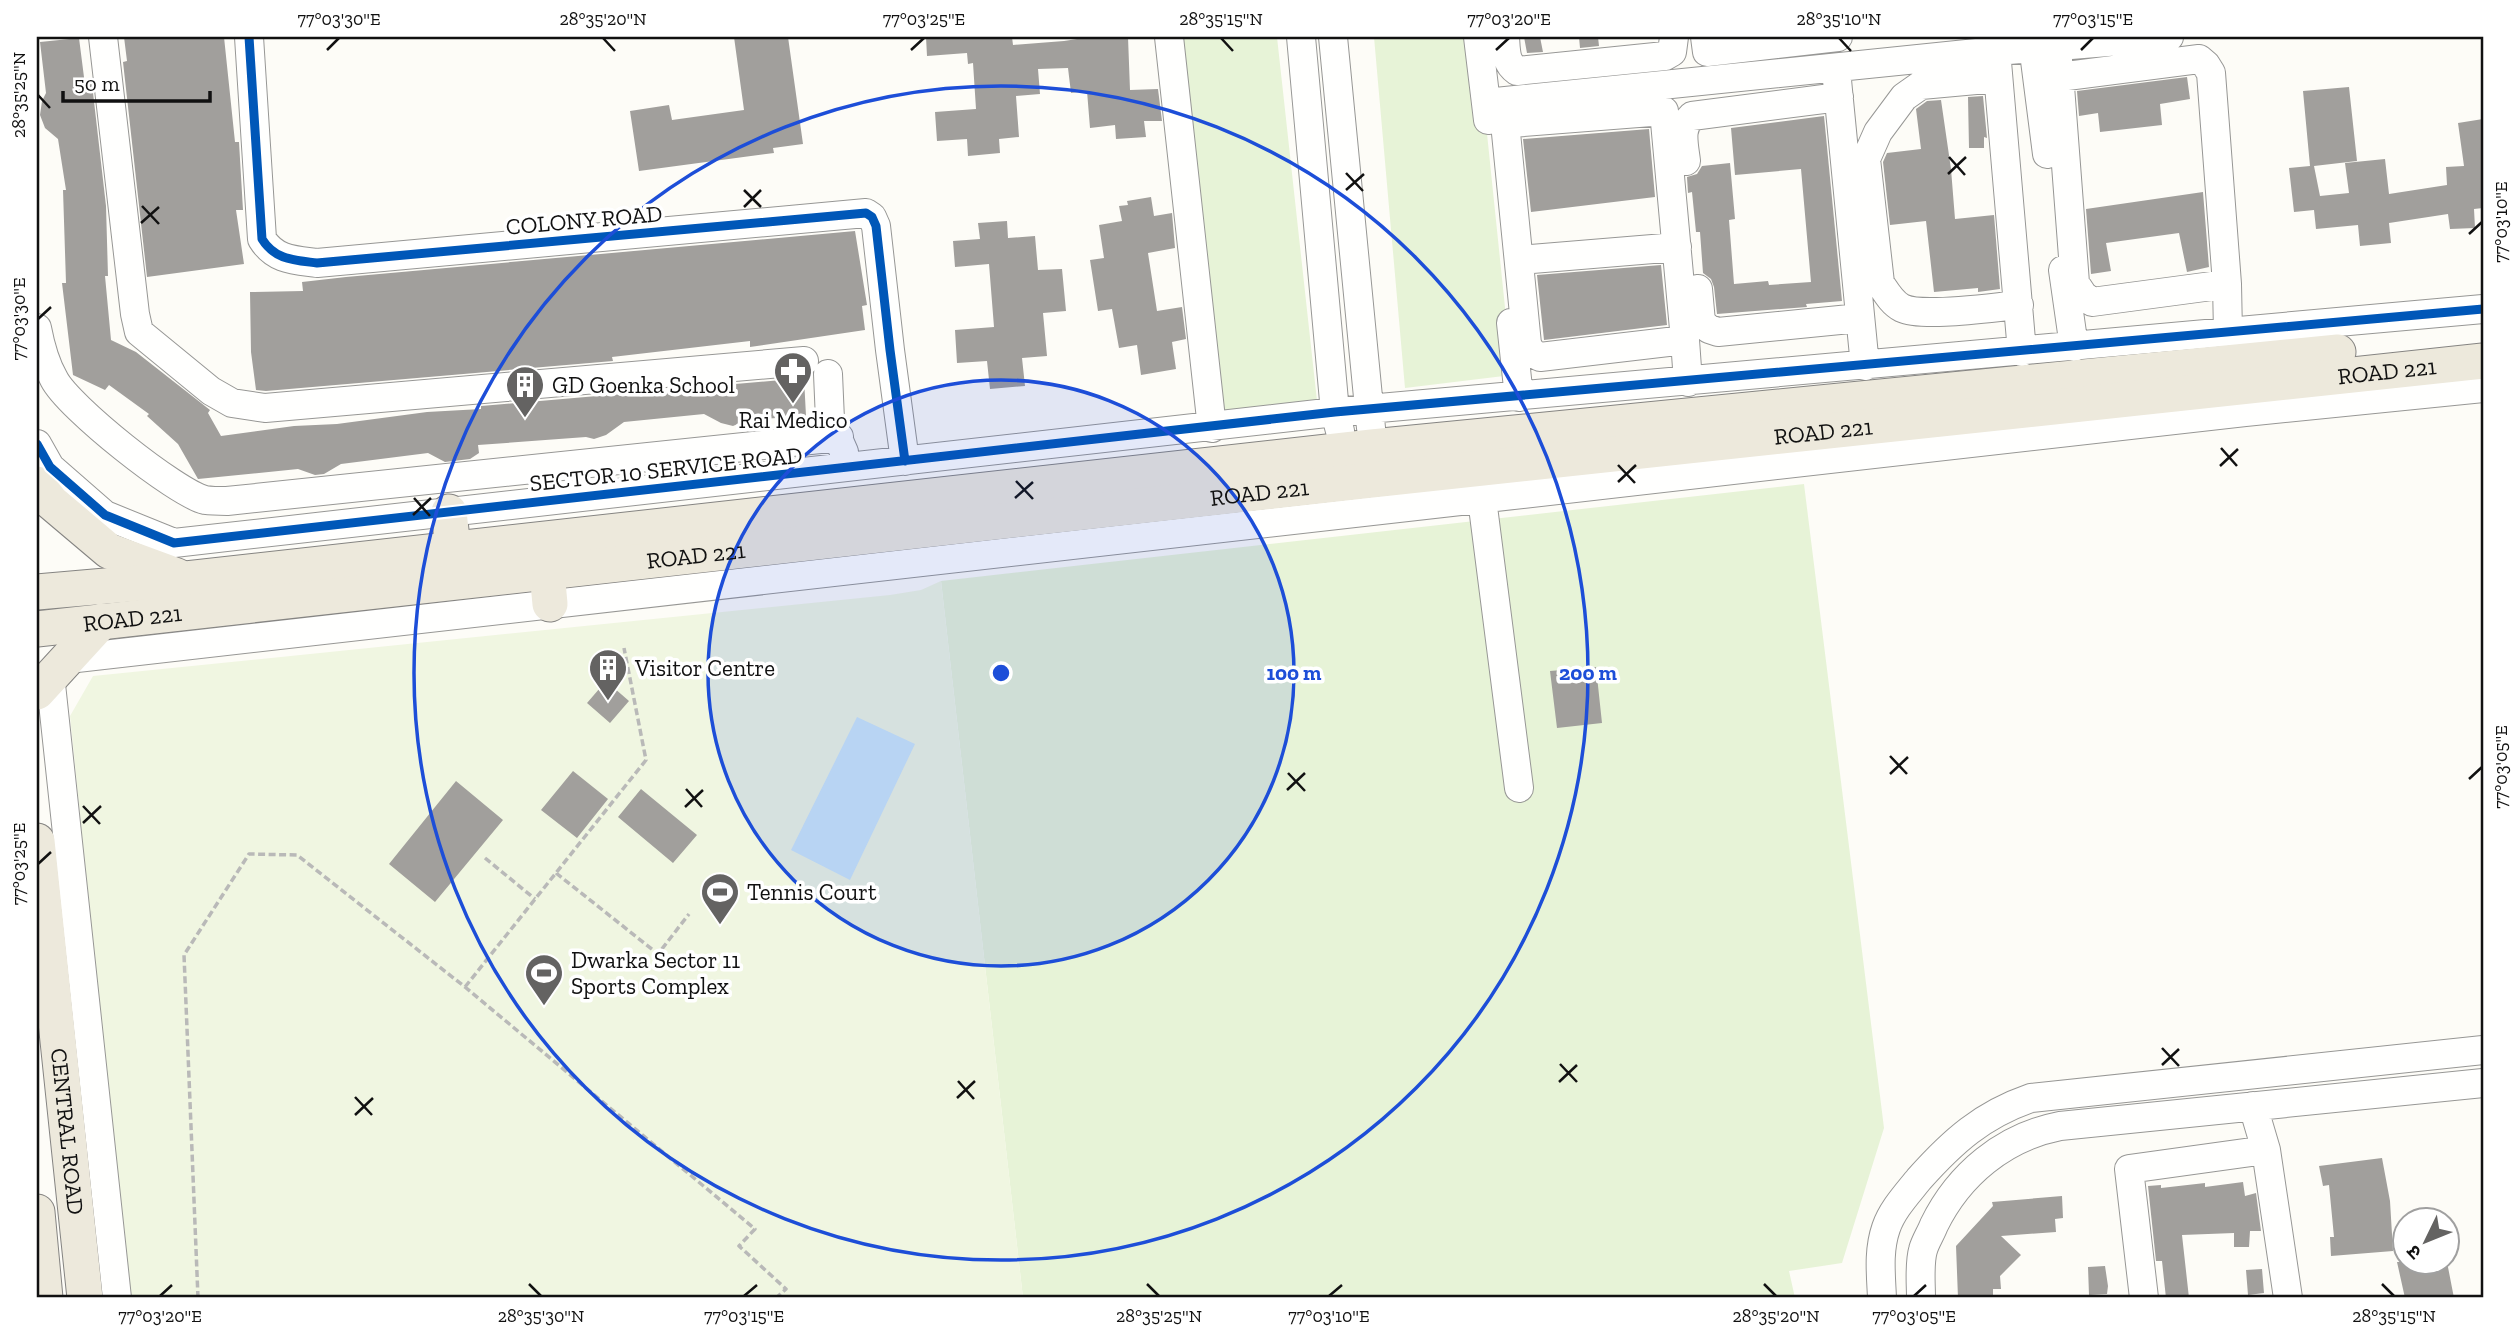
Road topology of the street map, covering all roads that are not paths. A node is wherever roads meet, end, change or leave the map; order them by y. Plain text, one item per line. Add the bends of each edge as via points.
1 (103, 37) edge
2 (249, 37) edge
3 (1169, 37) edge
4 (1301, 37) edge
5 (1333, 37) edge
6 (1478, 37) edge
7 (1504, 37) edge
8 (1674, 37) edge
9 (1705, 37) edge
10 (1838, 37) edge
11 (2169, 37) edge
12 (2041, 44) edge
13 (1997, 64) junction
14 (1836, 67) junction
15 (2059, 77) junction
16 (1839, 97) junction
17 (1661, 98) junction
18 (1486, 103) junction
19 (1677, 247) junction
20 (1519, 260) junction
21 (2227, 284) junction
22 (2019, 305) junction
23 (2483, 309) edge
24 (1860, 318) junction
25 (37, 328) edge
26 (2228, 333) junction
27 (2483, 338) edge
28 (1685, 340) junction
29 (2074, 347) junction
30 (2022, 352) junction
31 (2483, 361) edge
32 (1865, 366) junction
33 (1688, 382) junction
34 (2483, 388) edge
35 (1519, 397) junction
36 (1369, 409) junction
37 (1335, 412) junction
38 (1212, 428) junction
39 (839, 437) junction
40 (37, 444) edge
41 (1359, 449) junction
42 (905, 461) junction
43 (849, 468) junction
44 (1362, 481) junction
45 (37, 484) edge
46 (1482, 499) junction
47 (449, 512) junction
48 (453, 549) junction
49 (187, 579) junction
50 (549, 588) junction
51 (37, 592) edge
52 (102, 621) junction
53 (37, 629) edge
54 (52, 675) edge
55 (1519, 788) dead end
56 (37, 841) edge
57 (2483, 1050) edge
58 (2483, 1083) edge
59 (2253, 1107) junction
60 (2266, 1150) junction
61 (37, 1212) edge
62 (45, 1298) edge
63 (85, 1298) edge
64 (117, 1298) edge
65 (1882, 1298) edge
66 (1921, 1298) edge
67 (2144, 1298) edge
68 (2288, 1298) edge

1 - 39 street via 139,332 232,403 265,408 816,367
2 - 42 street, COLONY ROAD via 262,239 281,258 317,263 872,217
3 - 38 street
4 - 37 street
5 - 36 street
6 - 18 street
7 - 8 street via 1507,60 1517,71 1665,56 1672,52
9 - 10 street via 1707,51
11 - 12 street
12 - 13 street
12 - 15 street
12 - 29 street
13 - 14 street
13 - 22 street
13 - 22 street via 1921,85 1905,97 1878,132 1866,159 1880,283 1890,298 1901,308 1919,313
14 - 16 street
14 - 17 street
15 - 21 street via 2075,284 2083,295 2092,302
15 - 21 street via 2199,59 2206,65 2211,74
16 - 24 street
16 - 24 street via 1692,116 1686,122 1683,130 1701,322 1718,332
17 - 18 street
17 - 19 street
17 - 20 street via 1512,123 1506,134
18 - 35 street
19 - 20 street
19 - 28 street
20 - 28 street via 1527,344 1540,357
21 - 26 street
22 - 30 street
23 - 26 street, SECTOR 10 SERVICE ROAD
24 - 32 street
25 - 39 street via 54,380 82,413 126,449 204,500
26 - 29 street, SECTOR 10 SERVICE ROAD
27 - 41 main road, ROAD 221
28 - 33 street
29 - 30 street, SECTOR 10 SERVICE ROAD
30 - 32 street, SECTOR 10 SERVICE ROAD
31 - 44 main road, ROAD 221
32 - 33 street, SECTOR 10 SERVICE ROAD
33 - 35 street, SECTOR 10 SERVICE ROAD
34 - 46 street
35 - 36 street, SECTOR 10 SERVICE ROAD
36 - 37 street, SECTOR 10 SERVICE ROAD
36 - 41 street
37 - 38 street, SECTOR 10 SERVICE ROAD
37 - 41 street
38 - 42 street, SECTOR 10 SERVICE ROAD
39 - 43 street
40 - 47 street, SECTOR 10 SERVICE ROAD via 50,467 105,515 174,543
41 - 44 street
41 - 48 main road, ROAD 221
42 - 43 street, SECTOR 10 SERVICE ROAD
43 - 47 street, SECTOR 10 SERVICE ROAD
44 - 50 main road, ROAD 221
45 - 49 main road via 51,502 110,551
46 - 50 street
46 - 55 street
47 - 48 main road
48 - 49 main road, ROAD 221
49 - 51 main road, ROAD 221
50 - 52 main road, ROAD 221
50 - 54 street
52 - 53 main road, ROAD 221
52 - 54 main road
54 - 64 street
56 - 63 main road, CENTRAL ROAD
57 - 65 street via 2031,1098 2004,1107 1947,1148 1904,1197 1886,1227
58 - 59 street
59 - 60 street
59 - 66 street via 2060,1126 2038,1130 1999,1150 1967,1176 1940,1213 1922,1250
60 - 67 street via 2129,1169
60 - 68 street
61 - 62 main road, CENTRAL ROAD

